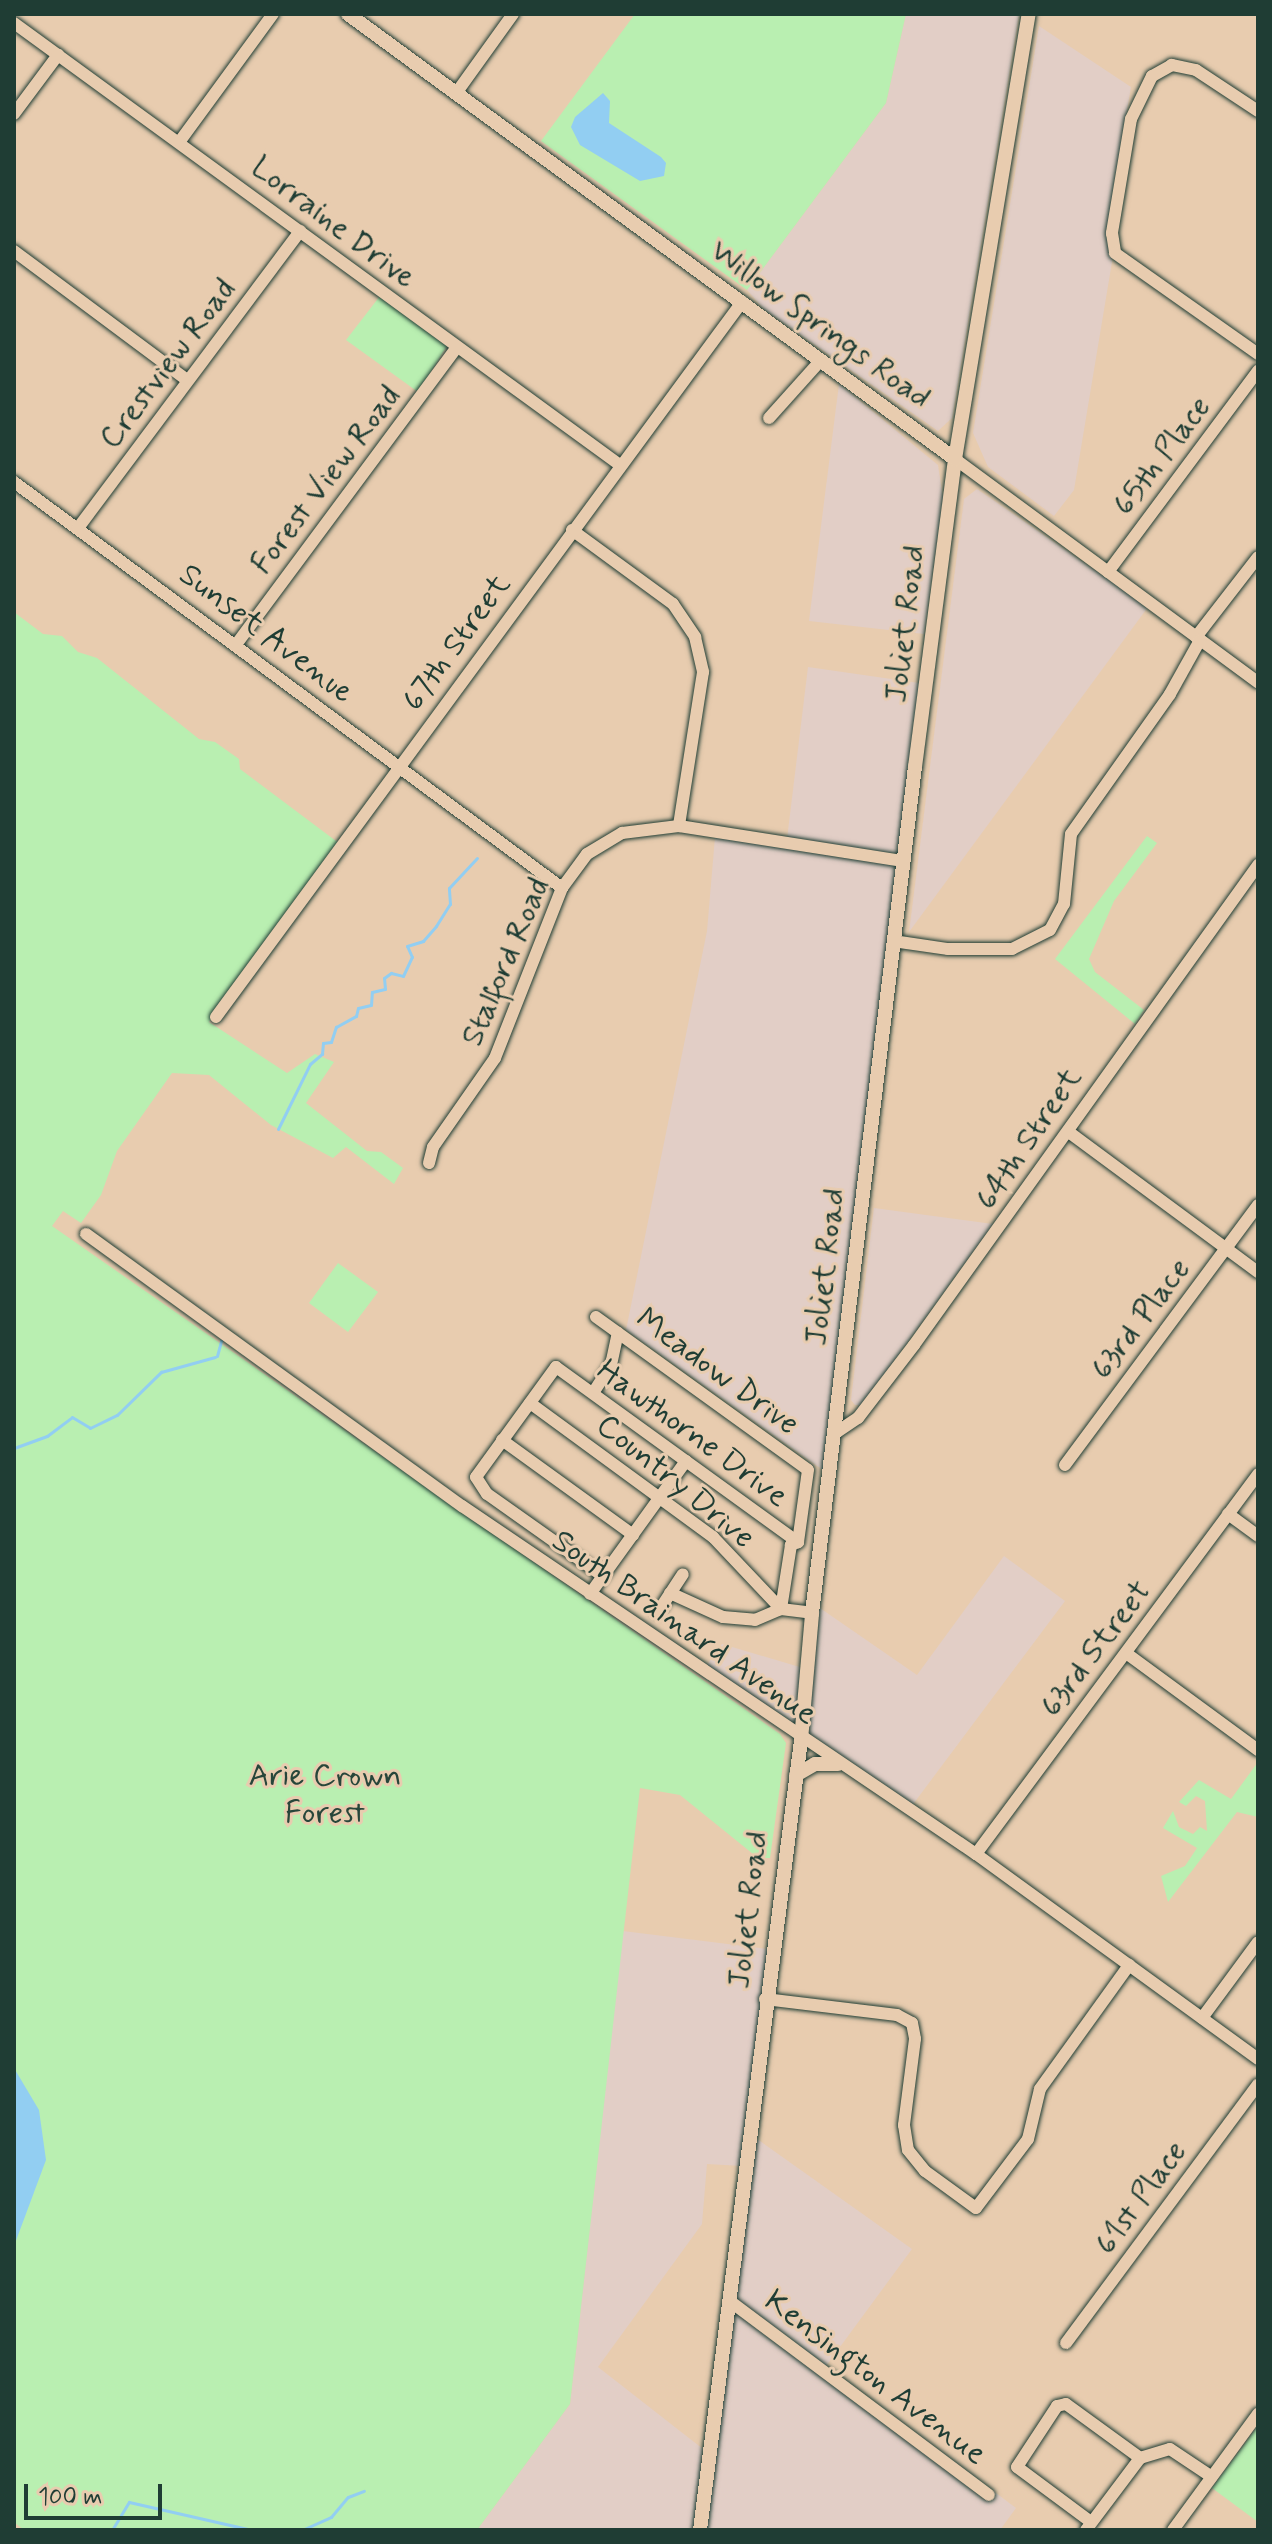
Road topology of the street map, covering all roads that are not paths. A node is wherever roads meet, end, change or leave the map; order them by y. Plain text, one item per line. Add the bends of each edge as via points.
1 (273, 14) edge
2 (348, 14) edge
3 (513, 14) edge
4 (1029, 14) edge
5 (14, 23) edge
6 (58, 55) junction
7 (457, 92) junction
8 (1258, 111) edge
9 (14, 114) edge
10 (180, 141) junction
11 (300, 231) junction
12 (14, 251) edge
13 (742, 302) junction
14 (456, 348) junction
15 (1258, 354) edge
16 (821, 360) junction
17 (1258, 371) edge
18 (187, 380) junction
19 (769, 418) dead end
20 (955, 459) junction
21 (620, 465) junction
22 (14, 482) edge
23 (78, 528) junction
24 (572, 530) junction
25 (1258, 557) edge
26 (1108, 572) junction
27 (1198, 638) junction
28 (238, 642) junction
29 (1258, 682) edge
30 (399, 766) junction
31 (679, 826) junction
32 (903, 861) junction
33 (1258, 865) edge
34 (562, 888) junction
35 (893, 941) junction
36 (216, 1017) dead end
37 (1070, 1133) junction
38 (429, 1163) dead end
39 (1258, 1205) edge
40 (86, 1234) dead end
41 (1226, 1249) junction
42 (1258, 1272) edge
43 (596, 1317) dead end
44 (618, 1333) junction
45 (593, 1393) junction
46 (530, 1403) junction
47 (834, 1434) junction
48 (502, 1440) junction
49 (686, 1461) junction
50 (1065, 1465) dead end
51 (1258, 1474) edge
52 (661, 1496) junction
53 (1228, 1514) junction
54 (633, 1535) junction
55 (1258, 1536) edge
56 (798, 1542) junction
57 (683, 1574) dead end
58 (603, 1576) junction
59 (670, 1593) junction
60 (590, 1594) junction
61 (781, 1609) junction
62 (658, 1612) dead end
63 (812, 1613) junction
64 (1126, 1653) junction
65 (801, 1740) junction
66 (1258, 1750) edge
67 (838, 1764) junction
68 (796, 1775) junction
69 (976, 1854) junction
70 (1258, 1942) edge
71 (1129, 1965) junction
72 (765, 1999) junction
73 (1202, 2018) junction
74 (1258, 2059) edge
75 (1258, 2084) edge
76 (731, 2302) junction
77 (1066, 2343) dead end
78 (1258, 2414) edge
79 (1140, 2458) junction
80 (1212, 2477) junction
81 (989, 2495) dead end
82 (1089, 2526) edge
83 (700, 2530) edge
84 (1173, 2530) edge

1 - 10 street
2 - 7 main road, Willow Springs Road
3 - 7 street
4 - 20 main road, Joliet Road
5 - 6 street, Lorraine Drive
6 - 9 street
6 - 10 street, Lorraine Drive
7 - 13 main road, Willow Springs Road
8 - 15 street via 1212,76 1172,65 1152,76 1131,119 1112,233 1115,253
10 - 11 street, Lorraine Drive
11 - 14 street, Lorraine Drive
11 - 18 street, Crestview Road
12 - 18 street
13 - 16 main road, Willow Springs Road
13 - 21 street, 67th Street
14 - 21 street, Lorraine Drive
14 - 28 street, Forest View Road
16 - 19 street
16 - 20 main road, Willow Springs Road
17 - 26 street, 65th Place
18 - 23 street, Crestview Road
20 - 26 street, Willow Springs Road
20 - 32 main road, Joliet Road
21 - 24 street, 67th Street
22 - 23 street, Sunset Avenue
23 - 28 street, Sunset Avenue
24 - 30 street, 67th Street
24 - 31 street via 673,604 695,637 703,672
25 - 27 street
26 - 27 street, Willow Springs Road
27 - 29 street, Willow Springs Road
27 - 35 street via 1170,694 1071,834 1064,904 1050,930 1012,949 948,949
28 - 30 street, Sunset Avenue
30 - 34 street, Sunset Avenue
30 - 36 street, 67th Street
31 - 32 street, Stalford Road
31 - 34 street, Stalford Road via 622,833 587,854
32 - 35 main road, Joliet Road
33 - 37 street, 64th Street via 1096,1087
34 - 38 street, Stalford Road via 507,1036 433,1147
35 - 47 main road, Joliet Road
37 - 41 street
37 - 47 street, 64th Street via 858,1418
39 - 41 street, 63rd Place
40 - 60 street, South Brainard Avenue
41 - 42 street
41 - 50 street, 63rd Place
43 - 44 street, Meadow Drive
44 - 45 street via 611,1365
44 - 56 street, Meadow Drive via 808,1470
45 - 46 street, Hawthorne Drive via 556,1367
45 - 49 street, Hawthorne Drive
46 - 48 street
46 - 52 street, Country Drive
47 - 63 main road, Joliet Road
48 - 54 street
48 - 58 street via 476,1477 487,1494
49 - 52 street
49 - 56 street, Hawthorne Drive
51 - 53 street, 63rd Street
52 - 54 street
52 - 61 street, Country Drive via 713,1537
53 - 55 street
53 - 64 street, 63rd Street
54 - 58 street
56 - 61 street via 791,1545
57 - 59 street
58 - 60 street
59 - 61 street via 723,1617 755,1620
59 - 62 street
60 - 65 street, South Brainard Avenue
61 - 63 street
63 - 65 main road, Joliet Road
64 - 66 street
64 - 69 street, 63rd Street
65 - 67 street, South Brainard Avenue
65 - 68 main road, Joliet Road
67 - 68 main road via 815,1764
67 - 69 street, South Brainard Avenue
68 - 72 main road, Joliet Road
69 - 71 street, South Brainard Avenue
70 - 73 street
71 - 72 street via 1040,2089 1028,2139 976,2208 925,2171 908,2150 904,2125 915,2039 912,2023 897,2015
71 - 73 street, South Brainard Avenue
72 - 76 main road, Joliet Road
73 - 74 street, South Brainard Avenue
75 - 77 street, 61st Place
76 - 81 street, Kensington Avenue
76 - 83 main road, Joliet Road
78 - 80 street
79 - 80 street via 1170,2449
79 - 82 street
79 - 82 street via 1066,2404 1057,2406 1017,2467
80 - 84 street

